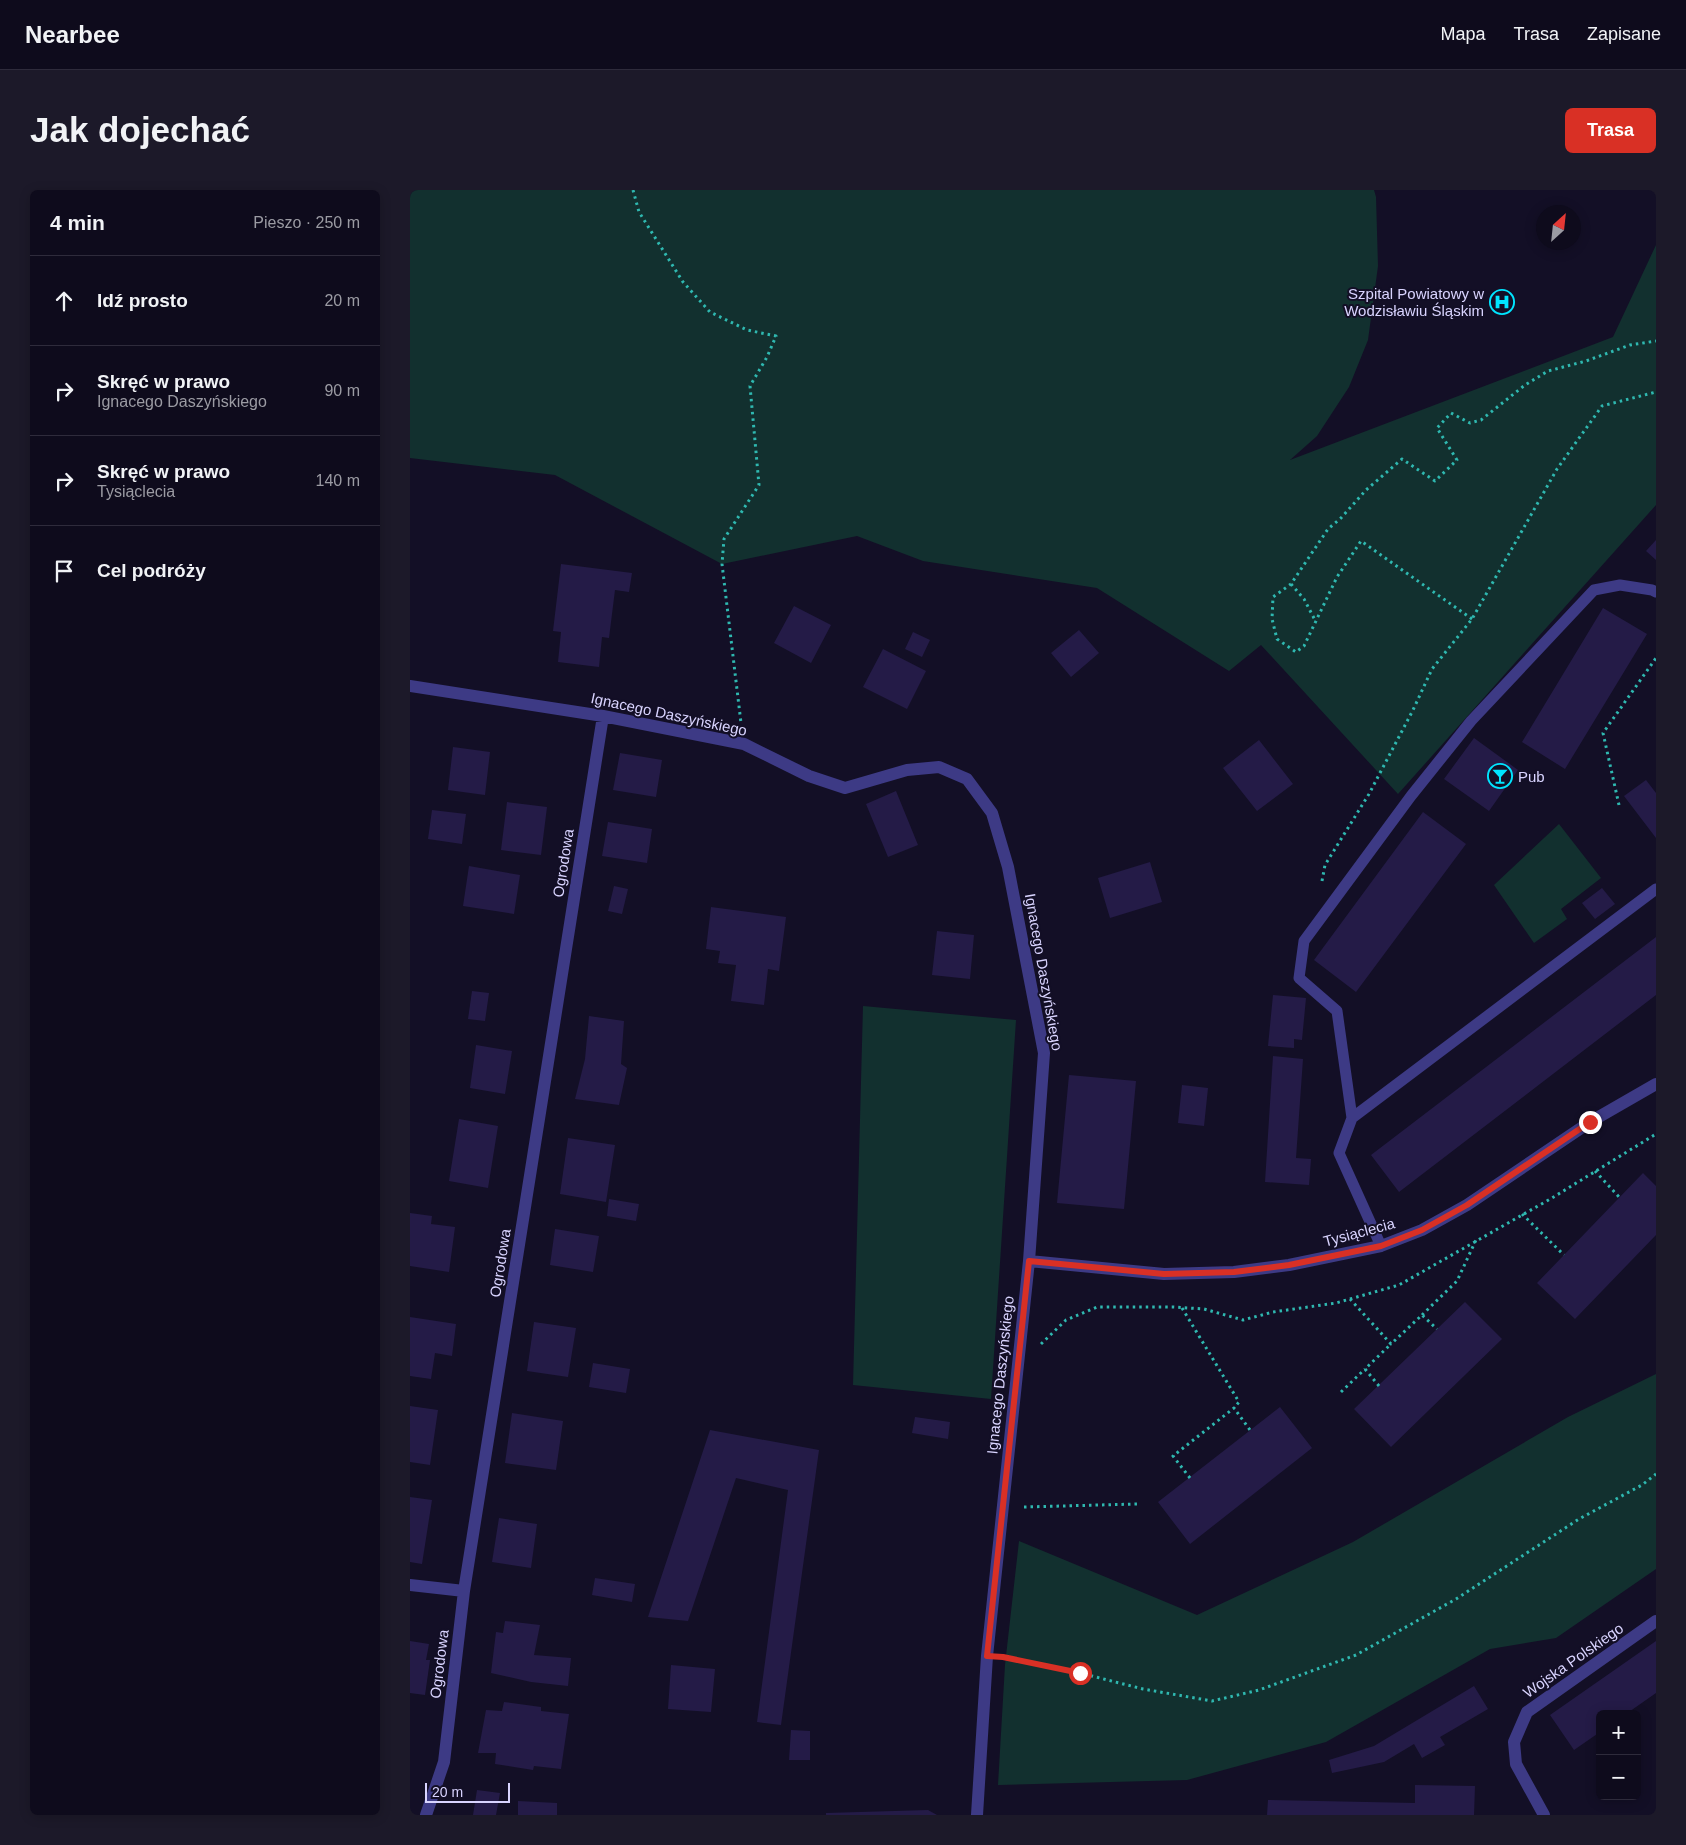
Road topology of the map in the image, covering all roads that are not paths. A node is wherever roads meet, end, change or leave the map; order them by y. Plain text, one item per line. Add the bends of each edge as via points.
1 (1656, 592) edge
2 (410, 686) edge
3 (604, 716) junction
4 (1656, 889) edge
5 (1656, 1084) edge
6 (1352, 1118) junction
7 (1381, 1246) junction
8 (1029, 1261) junction
9 (410, 1585) edge
10 (464, 1591) junction
11 (1656, 1621) edge
12 (426, 1815) edge
13 (977, 1815) edge
14 (1544, 1815) edge

1 - 6 lane via 1620,585 1594,590 1471,720 1304,941 1299,978 1337,1012
2 - 3 street, Ignacego Daszyńskiego
3 - 8 street, Ignacego Daszyńskiego via 744,744 809,776 845,788 907,770 939,767 967,779 992,813 1008,866 1044,1053
3 - 10 street, Ogrodowa
4 - 6 lane
5 - 7 street, Tysiąclecia via 1590,1122 1467,1205 1422,1230
6 - 7 lane via 1339,1153
7 - 8 street, Tysiąclecia via 1289,1265 1234,1272 1164,1274
8 - 13 street, Ignacego Daszyńskiego via 987,1656
9 - 10 street
10 - 12 street, Ogrodowa via 444,1762
11 - 14 street, Wojska Polskiego via 1528,1712 1514,1742 1516,1764

